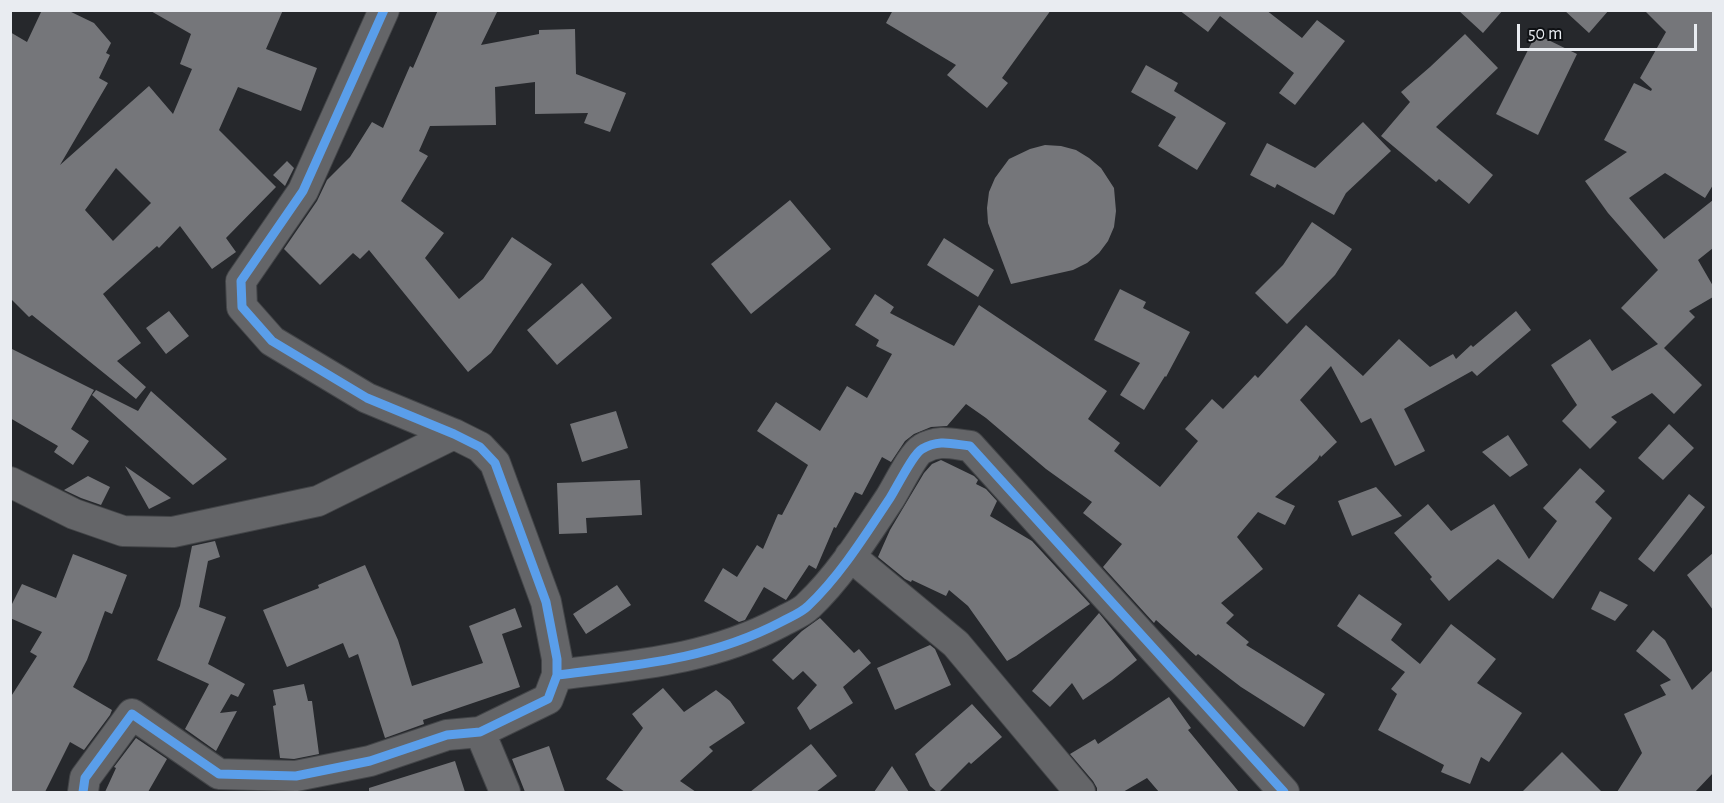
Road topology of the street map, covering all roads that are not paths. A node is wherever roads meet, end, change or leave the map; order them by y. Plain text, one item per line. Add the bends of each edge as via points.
1 (384, 10) edge
2 (454, 435) junction
3 (10, 482) edge
4 (850, 556) junction
5 (557, 675) junction
6 (480, 732) junction
7 (83, 792) edge
8 (505, 792) edge
9 (1080, 792) edge
10 (1284, 792) edge

1 - 2 street via 303,191 241,281 242,307 272,341 367,398
2 - 3 street via 318,501 173,532 123,531 74,514
2 - 5 street via 480,447 495,463 546,602
4 - 5 street via 806,609 752,636 714,650 664,661
4 - 9 street via 956,644
4 - 10 street via 919,450 937,442 970,446
5 - 6 street via 548,699
6 - 7 street via 447,735 370,761 296,776 219,774 132,714 85,778
6 - 8 street

